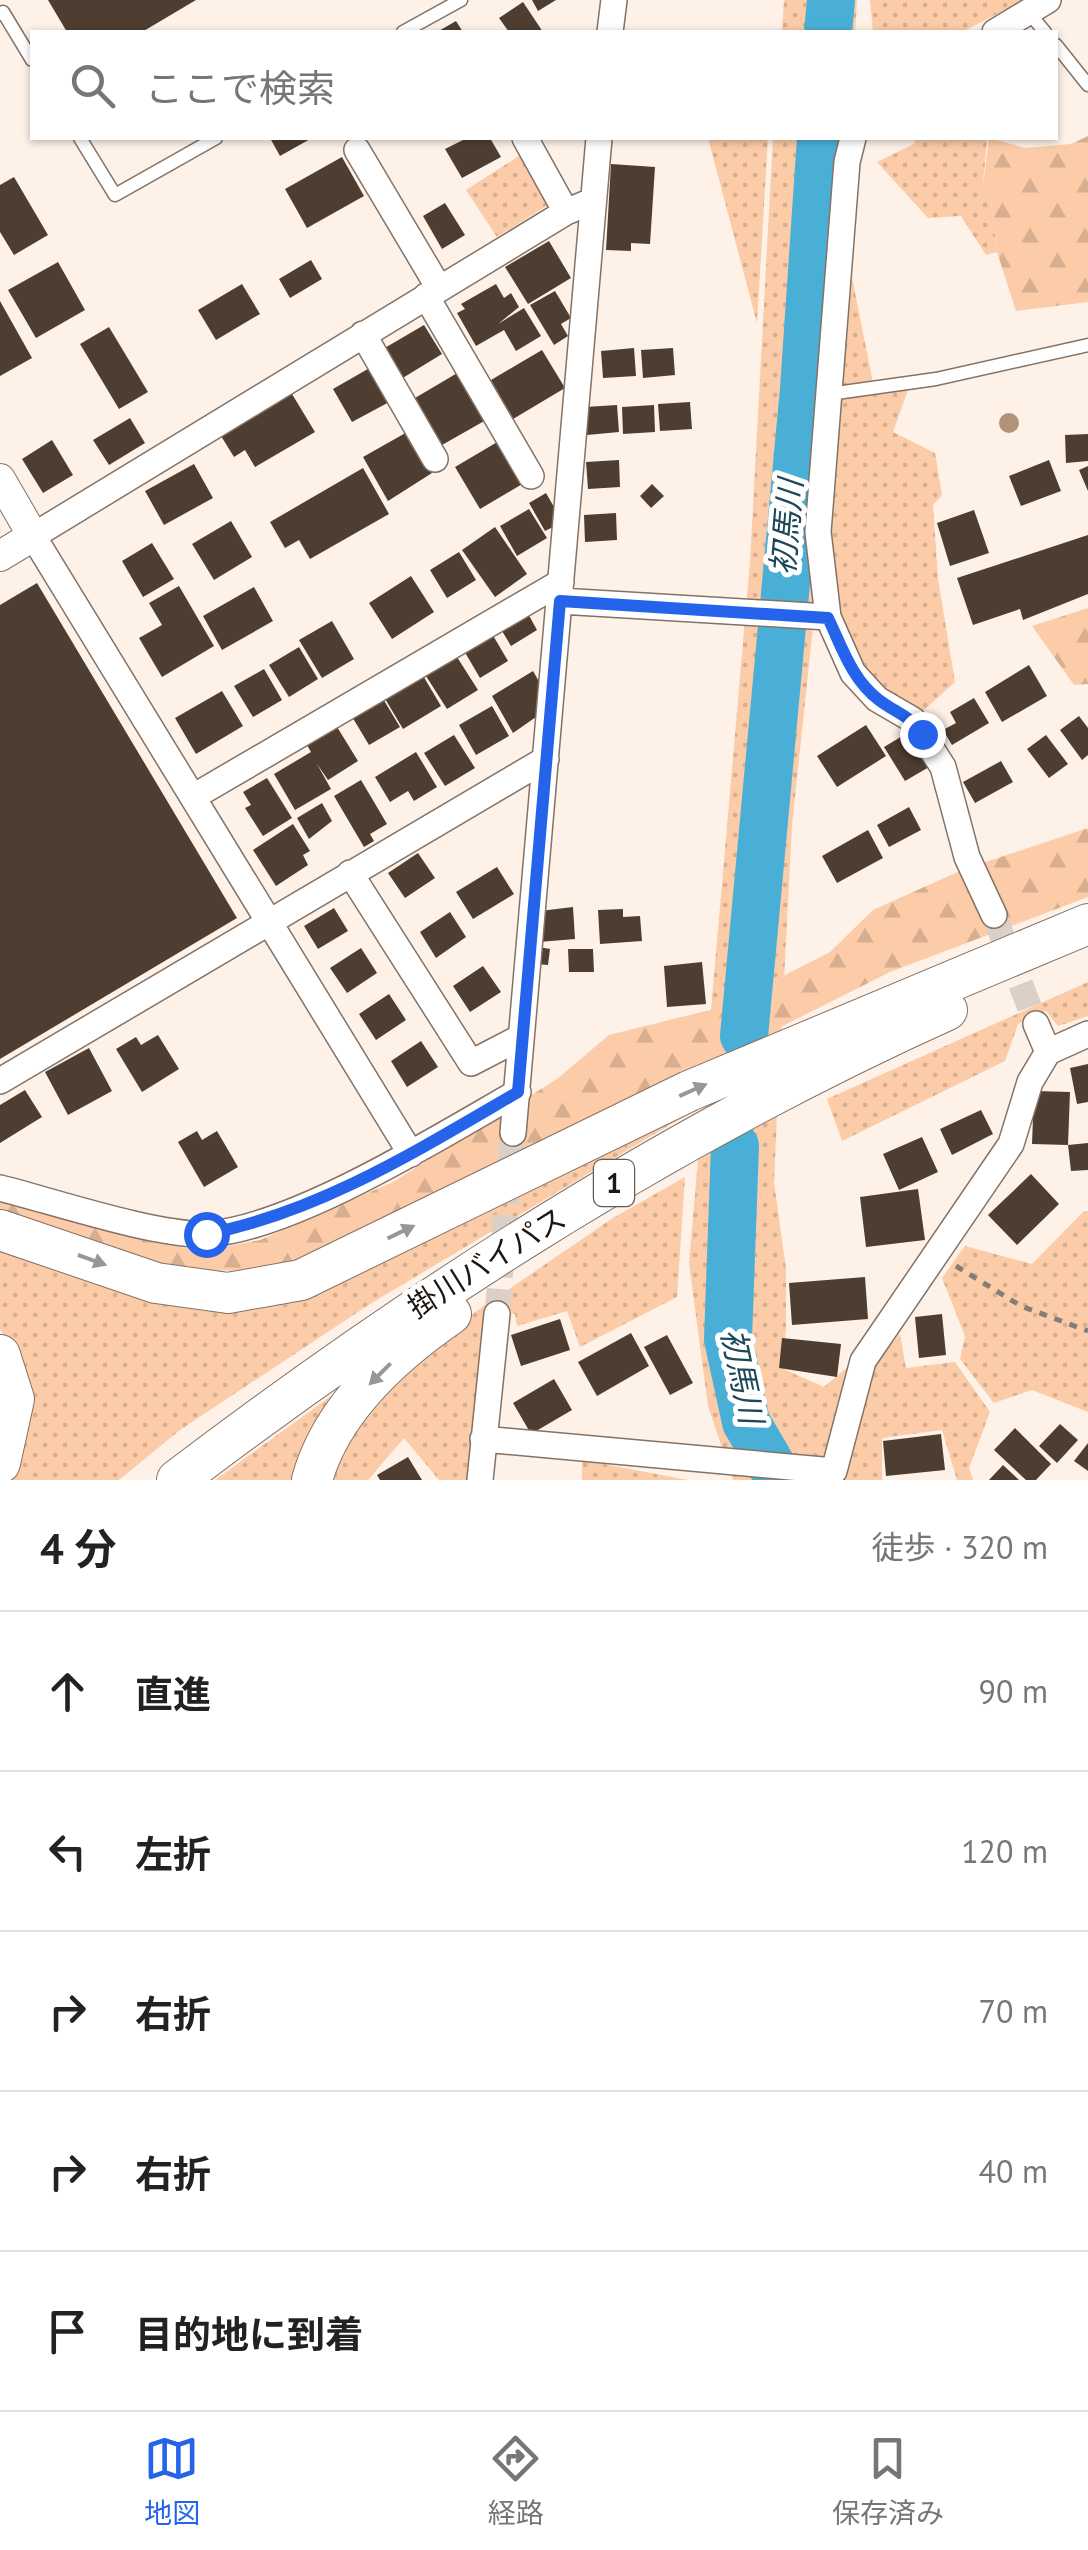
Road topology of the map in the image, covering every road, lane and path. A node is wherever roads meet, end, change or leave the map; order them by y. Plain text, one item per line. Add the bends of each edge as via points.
1 (461, 0) edge
2 (614, 0) edge
3 (0, 14) edge
4 (1041, 15) edge
5 (407, 30) edge
6 (610, 30) edge
7 (1000, 30) edge
8 (1058, 48) edge
9 (30, 57) edge
10 (1088, 86) edge
11 (81, 140) edge
12 (212, 140) edge
13 (526, 140) edge
14 (599, 140) edge
15 (852, 140) edge
16 (357, 150) dead end
17 (592, 201) junction
18 (566, 212) junction
19 (432, 292) junction
20 (363, 334) junction
21 (1088, 345) edge
22 (829, 394) junction
23 (436, 459) dead end
24 (532, 476) dead end
25 (0, 479) edge
26 (33, 536) junction
27 (0, 556) edge
28 (560, 592) junction
29 (819, 617) junction
30 (546, 759) junction
31 (193, 797) junction
32 (350, 874) junction
33 (994, 915) tunnel mouth
34 (268, 921) junction
35 (1088, 924) edge
36 (1088, 948) edge
37 (1036, 1024) tunnel mouth
38 (1088, 1034) edge
39 (521, 1037) junction
40 (1048, 1052) junction
41 (0, 1081) edge
42 (518, 1092) junction
43 (712, 1130) junction
44 (513, 1133) tunnel mouth
45 (411, 1154) junction
46 (0, 1188) edge
47 (0, 1230) edge
48 (936, 1254) junction
49 (497, 1314) tunnel mouth
50 (1088, 1331) edge
51 (0, 1355) edge
52 (484, 1439) junction
53 (0, 1463) edge
54 (827, 1473) edge
55 (177, 1480) edge
56 (312, 1480) edge
57 (480, 1480) edge

1 - 5 lane
2 - 6 street
3 - 9 lane
4 - 7 street
8 - 10 lane
11 - 12 lane via 115,194
13 - 18 street
14 - 17 street
15 - 22 street
16 - 19 street
17 - 18 street
17 - 28 street
18 - 19 street
19 - 20 street
19 - 24 street
20 - 23 street
20 - 26 street
21 - 22 lane
22 - 29 street
25 - 26 street
26 - 27 street
26 - 31 street
28 - 29 street
28 - 30 street
28 - 31 street
29 - 33 street via 853,673 877,699 913,720 942,767 967,857
30 - 32 street
30 - 39 street
31 - 34 street
32 - 34 street
32 - 39 street via 471,1063
34 - 41 street
34 - 45 street
47 -> 35 highway via 156,1283 228,1293 301,1280 690,1091
36 - 43 highway, 掛川バイパス / 1 via 912,1026
37 - 40 street
38 - 40 street
39 - 42 street
40 - 48 street via 1030,1082 1011,1144
42 - 44 street
42 - 45 street
43 - 55 highway, 掛川バイパス / 1 via 599,1192 326,1366
43 -> 56 highway via 417,1337 356,1398 319,1455
45 - 46 street via 263,1223 206,1234
48 - 50 path via 1022,1306
48 - 54 street via 863,1361
49 - 52 street
51 - 53 highway via 14,1400
52 - 54 street
52 - 57 street

